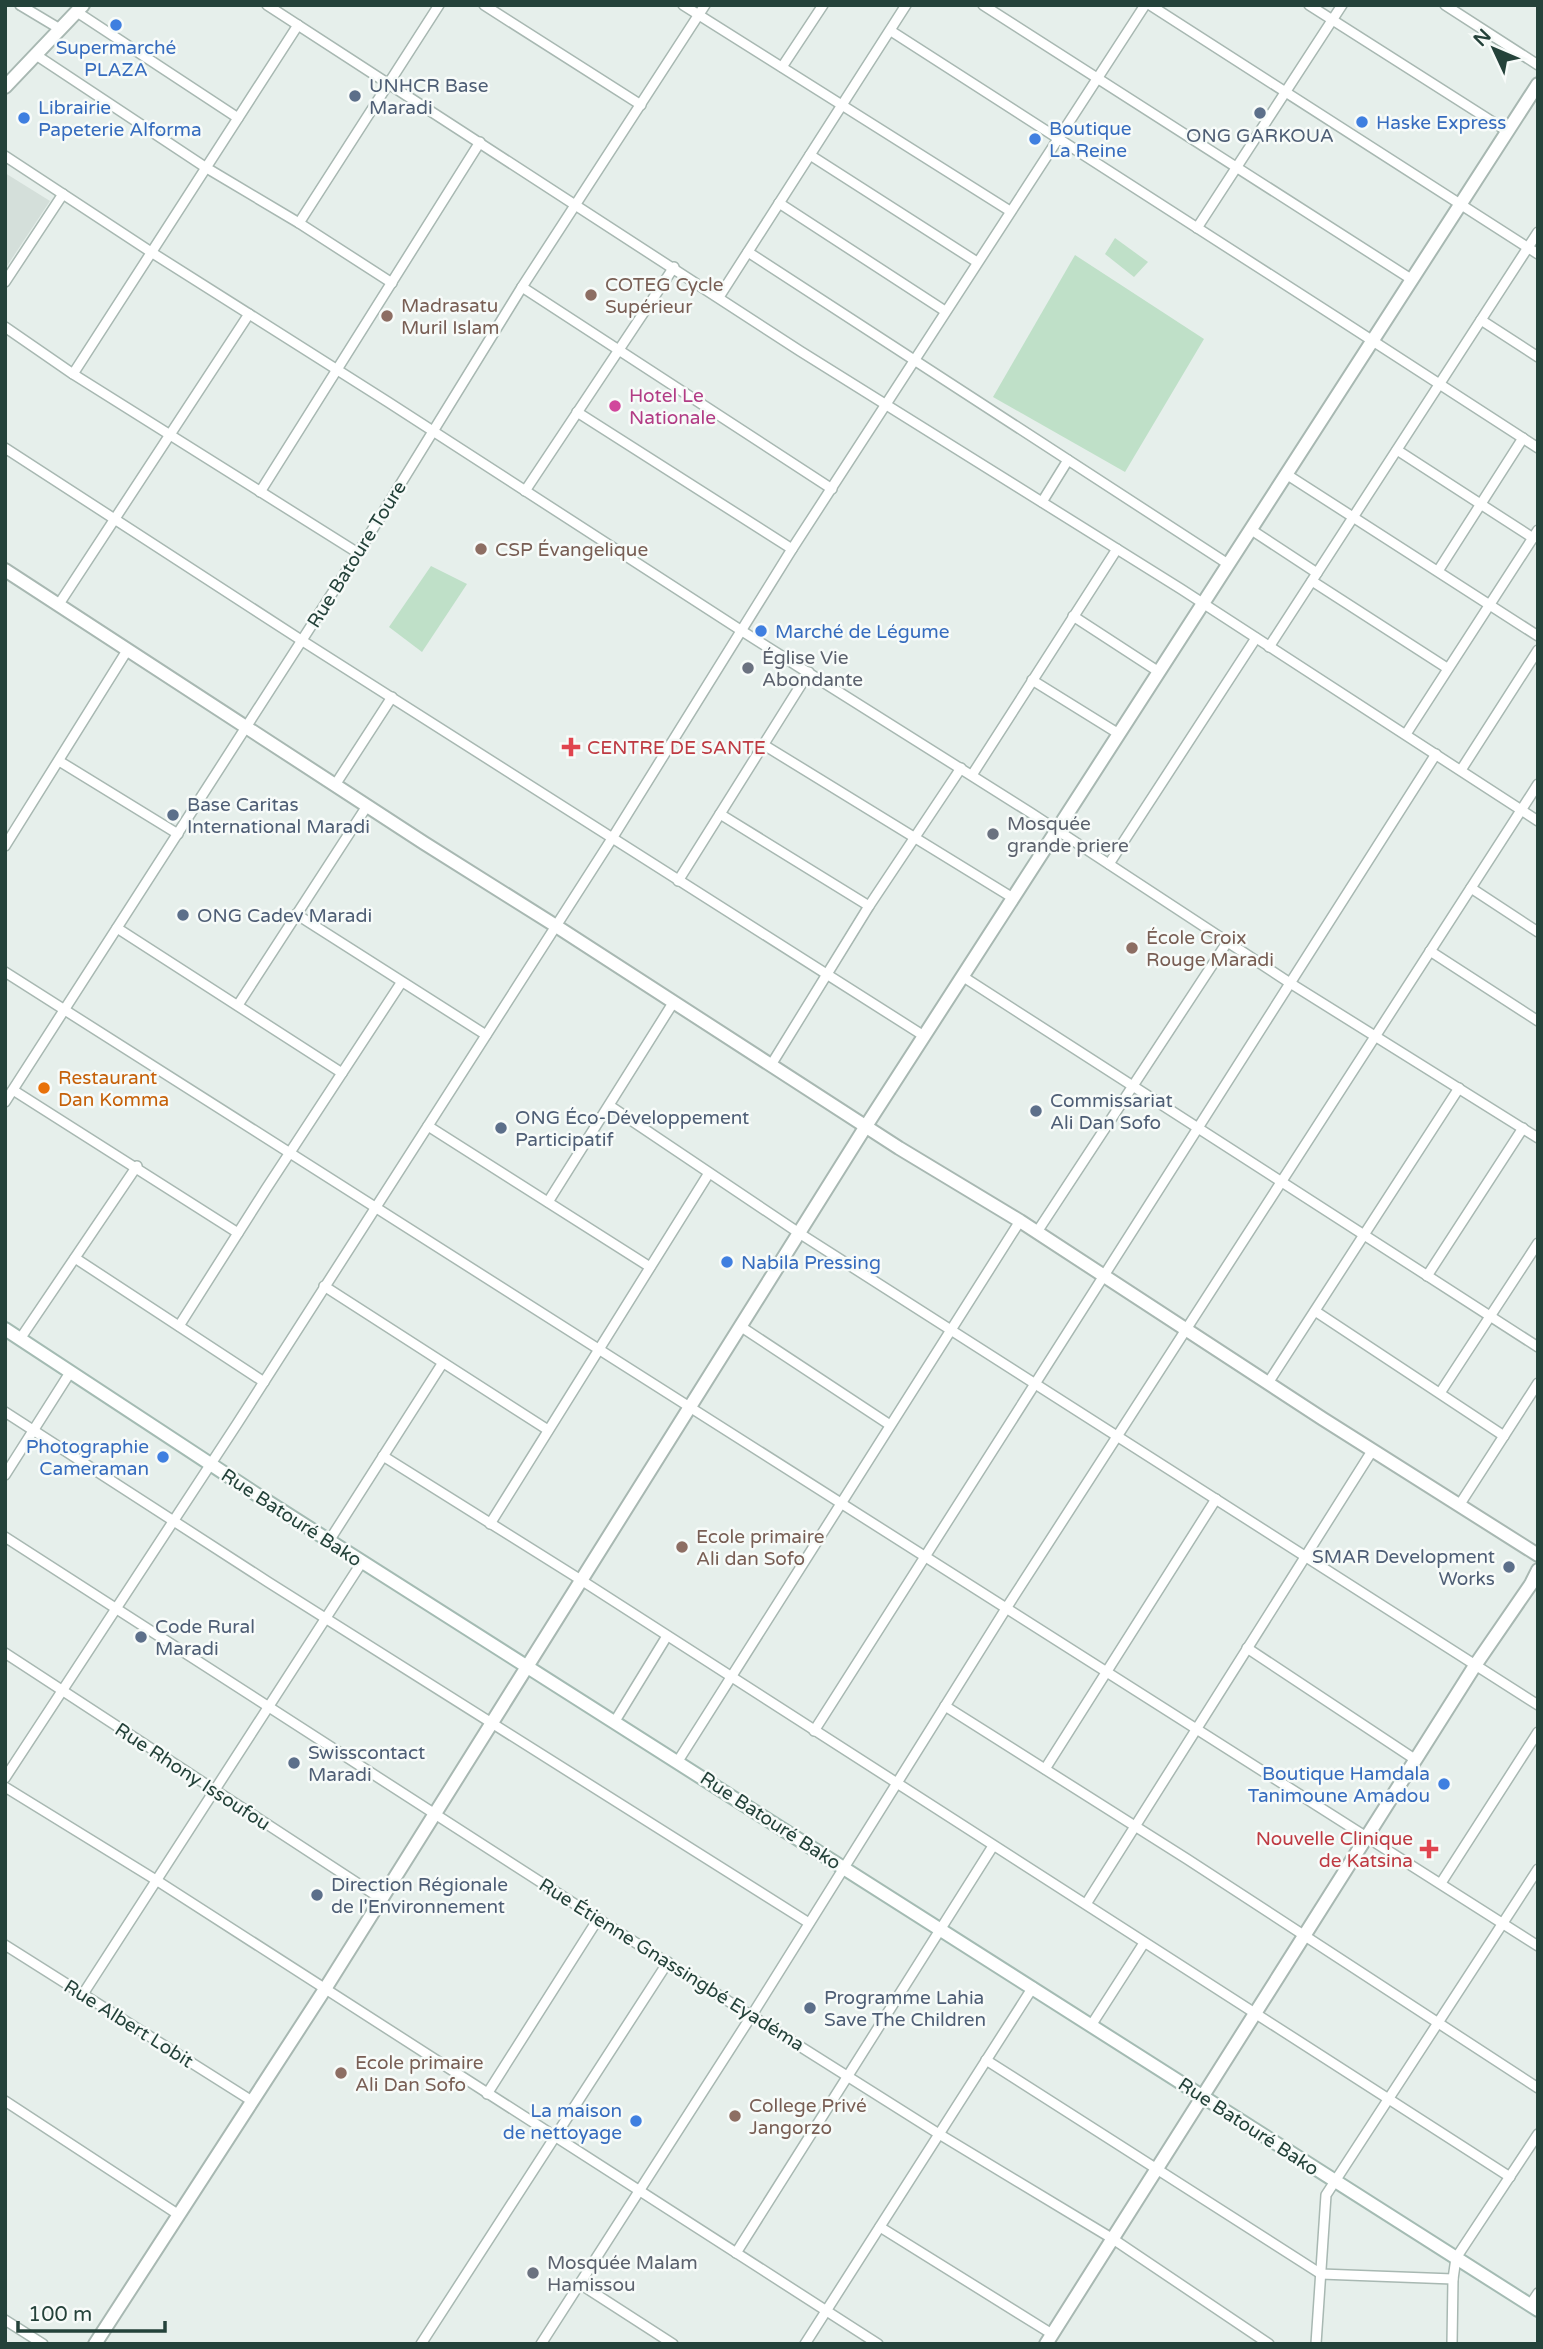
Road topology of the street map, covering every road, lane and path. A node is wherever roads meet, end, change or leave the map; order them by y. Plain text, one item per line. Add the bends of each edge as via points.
1 (20, 5) edge
2 (267, 5) edge
3 (439, 5) edge
4 (484, 5) edge
5 (683, 5) edge
6 (705, 5) edge
7 (823, 5) edge
8 (906, 5) edge
9 (983, 5) edge
10 (1147, 5) edge
11 (1309, 5) edge
12 (1342, 5) edge
13 (1445, 5) edge
14 (80, 8) edge
15 (699, 15) junction
16 (1332, 20) junction
17 (298, 25) junction
18 (60, 29) junction
19 (891, 31) junction
20 (36, 55) junction
21 (1538, 65) edge
22 (782, 68) junction
23 (1097, 79) junction
24 (387, 83) junction
25 (1538, 84) edge
26 (5, 87) edge
27 (1287, 93) junction
28 (641, 105) junction
29 (842, 106) junction
30 (238, 118) junction
31 (1507, 131) junction
32 (1058, 137) junction
33 (480, 142) junction
34 (810, 155) junction
35 (5, 156) edge
36 (205, 167) junction
37 (1237, 168) junction
38 (63, 194) junction
39 (779, 203) junction
40 (1460, 204) junction
41 (577, 205) junction
42 (1010, 211) junction
43 (299, 223) junction
44 (1197, 228) junction
45 (1538, 232) edge
46 (1528, 247) junction
47 (151, 252) junction
48 (748, 252) junction
49 (1538, 254) edge
50 (977, 262) junction
51 (674, 267) junction
52 (1411, 279) junction
53 (5, 282) edge
54 (391, 283) junction
55 (522, 287) junction
56 (719, 297) junction
57 (945, 311) junction
58 (249, 314) junction
59 (1481, 320) junction
60 (5, 327) edge
61 (1372, 340) junction
62 (619, 349) junction
63 (1538, 357) edge
64 (914, 359) junction
65 (337, 370) junction
66 (73, 374) junction
67 (1439, 384) junction
68 (885, 404) junction
69 (577, 412) junction
70 (433, 431) junction
71 (169, 435) junction
72 (1523, 438) junction
73 (5, 448) edge
74 (1538, 448) edge
75 (1397, 450) junction
76 (1068, 460) junction
77 (1286, 474) junction
78 (832, 489) junction
79 (525, 491) junction
80 (260, 492) junction
81 (1042, 502) junction
82 (1480, 505) junction
83 (1353, 517) junction
84 (115, 519) junction
85 (1250, 529) junction
86 (1535, 534) edge
87 (792, 549) junction
88 (1117, 549) junction
89 (358, 553) junction
90 (1228, 564) junction
91 (5, 570) edge
92 (1438, 571) junction
93 (1315, 577) junction
94 (1203, 603) junction
95 (60, 604) junction
96 (1489, 605) junction
97 (1073, 616) junction
98 (742, 631) junction
99 (1538, 636) edge
100 (1256, 638) junction
101 (301, 640) junction
102 (1269, 647) junction
103 (128, 649) junction
104 (1538, 650) edge
105 (1447, 668) junction
106 (810, 672) junction
107 (1159, 672) junction
108 (1032, 680) junction
109 (392, 697) junction
110 (246, 727) junction
111 (1119, 734) junction
112 (1406, 734) junction
113 (764, 745) junction
114 (1436, 754) junction
115 (59, 761) junction
116 (961, 768) junction
117 (1461, 770) junction
118 (972, 775) junction
119 (1538, 784) edge
120 (335, 785) junction
121 (367, 806) junction
122 (1521, 810) junction
123 (720, 814) junction
124 (1538, 821) edge
125 (1057, 830) junction
126 (177, 834) junction
127 (613, 837) junction
128 (914, 839) junction
129 (5, 846) edge
130 (1109, 864) junction
131 (678, 881) junction
132 (1471, 888) junction
133 (1013, 898) junction
134 (869, 906) junction
135 (296, 914) junction
136 (556, 926) junction
137 (117, 928) junction
138 (1538, 932) edge
139 (1228, 941) junction
140 (1430, 951) junction
141 (5, 972) edge
142 (827, 974) junction
143 (962, 976) junction
144 (401, 983) junction
145 (1290, 983) junction
146 (673, 1003) junction
147 (238, 1005) junction
148 (64, 1011) junction
149 (1538, 1021) edge
150 (486, 1035) junction
151 (924, 1036) junction
152 (1376, 1037) junction
153 (771, 1065) junction
154 (342, 1073) junction
155 (1133, 1086) junction
156 (1459, 1088) junction
157 (13, 1090) junction
158 (5, 1102) edge
159 (610, 1106) junction
160 (428, 1126) junction
161 (866, 1126) junction
162 (1198, 1128) junction
163 (1523, 1128) junction
164 (1538, 1138) edge
165 (290, 1153) junction
166 (136, 1166) junction
167 (709, 1173) junction
168 (1282, 1182) junction
169 (548, 1202) junction
170 (375, 1208) junction
171 (1020, 1221) junction
172 (1037, 1232) junction
173 (238, 1233) junction
174 (799, 1233) junction
175 (1364, 1235) junction
176 (1538, 1243) edge
177 (75, 1258) junction
178 (650, 1268) junction
179 (1104, 1276) junction
180 (1427, 1276) junction
181 (324, 1286) junction
182 (1315, 1311) junction
183 (1490, 1317) junction
184 (179, 1326) junction
185 (740, 1326) junction
186 (5, 1329) edge
187 (950, 1330) junction
188 (1187, 1330) junction
189 (20, 1339) junction
190 (1538, 1347) edge
191 (600, 1350) junction
192 (442, 1364) junction
193 (71, 1371) junction
194 (264, 1382) junction
195 (1268, 1383) junction
196 (1538, 1383) edge
197 (1035, 1384) junction
198 (1440, 1393) junction
199 (690, 1407) junction
200 (5, 1412) edge
201 (890, 1424) junction
202 (548, 1430) junction
203 (33, 1431) junction
204 (1504, 1436) junction
205 (1119, 1437) junction
206 (1373, 1451) junction
207 (383, 1456) junction
208 (211, 1465) junction
209 (5, 1475) edge
210 (1216, 1499) junction
211 (840, 1503) junction
212 (1460, 1504) junction
213 (174, 1521) junction
214 (490, 1524) junction
215 (5, 1537) edge
216 (330, 1541) junction
217 (1306, 1555) junction
218 (1538, 1555) edge
219 (925, 1556) junction
220 (362, 1562) junction
221 (1538, 1570) edge
222 (581, 1580) junction
223 (1534, 1581) edge
224 (1007, 1607) junction
225 (117, 1609) junction
226 (326, 1617) junction
227 (667, 1636) junction
228 (1247, 1648) junction
229 (5, 1653) edge
230 (1476, 1664) junction
231 (527, 1666) junction
232 (1107, 1671) junction
233 (730, 1678) junction
234 (64, 1691) junction
235 (1538, 1705) edge
236 (945, 1706) junction
237 (267, 1707) junction
238 (615, 1721) junction
239 (491, 1723) junction
240 (1197, 1728) junction
241 (814, 1731) junction
242 (1538, 1732) edge
243 (1416, 1760) junction
244 (678, 1761) junction
245 (1045, 1769) junction
246 (5, 1778) edge
247 (897, 1784) junction
248 (5, 1787) edge
249 (215, 1789) junction
250 (434, 1814) junction
251 (1135, 1826) junction
252 (1368, 1836) junction
253 (993, 1846) junction
254 (844, 1867) junction
255 (1538, 1869) edge
256 (156, 1880) junction
257 (1441, 1884) junction
258 (380, 1898) junction
259 (1086, 1904) junction
260 (598, 1919) junction
261 (809, 1923) junction
262 (1503, 1923) junction
263 (941, 1929) junction
264 (1305, 1936) junction
265 (1144, 1943) junction
266 (5, 1945) edge
267 (1538, 1945) edge
268 (668, 1962) junction
269 (1033, 1987) junction
270 (325, 1989) junction
271 (83, 1994) junction
272 (1256, 2014) junction
273 (752, 2015) junction
274 (1092, 2024) junction
275 (1437, 2024) junction
276 (986, 2060) junction
277 (848, 2076) junction
278 (1538, 2088) edge
279 (487, 2094) junction
280 (1204, 2097) junction
281 (1388, 2098) junction
282 (5, 2101) edge
283 (252, 2101) junction
284 (939, 2134) junction
285 (1538, 2134) edge
286 (556, 2138) junction
287 (1157, 2170) junction
288 (1510, 2177) junction
289 (1334, 2181) junction
290 (638, 2191) junction
291 (178, 2215) junction
292 (880, 2227) junction
293 (1113, 2239) junction
294 (736, 2253) junction
295 (1456, 2258) junction
296 (1321, 2274) junction
297 (1453, 2279) junction
298 (580, 2284) junction
299 (1538, 2293) edge
300 (1534, 2308) edge
301 (826, 2311) junction
302 (5, 2320) edge
303 (1049, 2339) edge
304 (43, 2344) edge
305 (95, 2344) edge
306 (421, 2344) edge
307 (541, 2344) edge
308 (673, 2344) edge
309 (805, 2344) edge
310 (878, 2344) edge
311 (1269, 2344) edge
312 (1316, 2344) edge
313 (1451, 2344) edge

1 - 18 street
2 - 17 street
3 - 24 street
4 - 28 street
5 - 15 street
6 - 15 street, Rue Batoure Toure
7 - 22 street
8 - 19 street
9 - 23 street
10 - 23 street
10 - 27 street
11 - 16 street
12 - 16 street
13 - 21 street
14 - 18 street
14 - 30 street
15 - 22 street
15 - 28 street, Rue Batoure Toure
16 - 27 street
16 - 31 street
17 - 24 street
17 - 30 street
18 - 20 street
19 - 29 street
19 - 32 street
20 - 26 street
20 - 36 street
22 - 29 street
23 - 32 street
23 - 37 street
24 - 33 street
24 - 43 street
25 - 31 street
27 - 37 street
27 - 40 street
28 - 41 street, Rue Batoure Toure
29 - 34 street
29 - 42 street
30 - 36 street
31 - 40 street
32 - 42 street
32 - 44 street
33 - 41 street
33 - 54 street
34 - 39 street
34 - 50 street
35 - 38 street
36 - 43 street
36 - 47 street
37 - 44 street
37 - 52 street
38 - 47 street
38 - 53 street
39 - 48 street
39 - 57 street
40 - 46 street
40 - 52 street
41 - 51 street
41 - 55 street, Rue Batoure Toure
42 - 50 street
43 - 54 street
44 - 61 street
45 - 46 street
46 - 49 street
46 - 59 street
47 - 58 street
47 - 66 street
48 - 56 street
48 - 64 street
50 - 57 street
51 - 56 street
51 - 62 street
52 - 61 street
54 - 65 street
55 - 62 street
55 - 70 street, Rue Batoure Toure
56 - 68 street
57 - 64 street
58 - 65 street
58 - 71 street
59 - 63 street
59 - 67 street
60 - 66 street
61 - 67 street
61 - 77 street
62 - 69 street
62 - 78 street
64 - 68 street
64 - 76 street
65 - 70 street
65 - 80 street
66 - 71 street
67 - 72 street
67 - 75 street
68 - 78 street
68 - 81 street
69 - 79 street
69 - 87 street
70 - 79 street
70 - 89 street, Rue Batoure Toure
71 - 80 street
71 - 84 street
72 - 74 street
72 - 82 street
73 - 84 street
75 - 82 street
75 - 83 street
76 - 81 street
76 - 90 street
77 - 83 street
77 - 85 street
78 - 87 street
79 - 98 street
80 - 89 street
81 - 88 street
82 - 86 street
82 - 92 street
83 - 92 street
83 - 93 street
84 - 95 street
84 - 101 street
85 - 90 street
85 - 93 street
86 - 96 street
87 - 98 street
88 - 94 street
88 - 97 street
89 - 101 street, Rue Batoure Toure
90 - 94 street
91 - 95 street
92 - 96 street
93 - 102 street
93 - 105 street
94 - 100 street
94 - 107 street
95 - 103 street
96 - 99 street
96 - 105 street
97 - 107 street
97 - 108 street
98 - 106 street
98 - 127 street
100 - 102 street
100 - 130 street
101 - 109 street
101 - 110 street, Rue Batoure Toure
102 - 112 street
103 - 110 street
103 - 115 street
104 - 117 street
105 - 112 street
106 - 113 street
106 - 116 street
107 - 111 street
108 - 111 street
108 - 118 street
109 - 120 street
109 - 127 street
110 - 120 street
110 - 126 street, Rue Batoure Toure
111 - 125 street
112 - 114 street
113 - 123 street
113 - 128 street
114 - 117 street
114 - 145 street
115 - 126 street
115 - 129 street
116 - 118 street
116 - 128 street
117 - 122 street
118 - 125 street
119 - 122 street
120 - 121 street
121 - 135 street
121 - 136 street
122 - 124 street
122 - 132 street
123 - 131 street
123 - 134 street
125 - 130 street
125 - 133 street
126 - 137 street, Rue Batoure Toure
127 - 131 street
127 - 136 street
128 - 133 street
128 - 134 street
130 - 139 street
131 - 142 street
132 - 138 street
132 - 140 street
133 - 143 street
134 - 142 street
135 - 144 street
135 - 147 street
136 - 146 street
136 - 150 street
137 - 147 street
137 - 148 street, Rue Batoure Toure
139 - 145 street
139 - 155 street
140 - 149 street
140 - 152 street
141 - 148 street
142 - 151 street
142 - 153 street
143 - 151 street
143 - 155 street
144 - 150 street
144 - 154 street
145 - 152 street
145 - 162 street
146 - 153 street
146 - 159 street
147 - 154 street
148 - 157 street, Rue Batoure Toure
148 - 165 street
150 - 160 street
151 - 161 street
152 - 156 street
152 - 168 street
153 - 161 street
154 - 165 street
155 - 162 street
155 - 172 street
156 - 163 street
156 - 175 street
157 - 158 street, Rue Batoure Toure
157 - 166 street
159 - 167 street
159 - 169 street
160 - 169 street
160 - 170 street
161 - 171 street
161 - 174 street
162 - 168 street
162 - 179 street
163 - 164 street
163 - 180 street
165 - 170 street
165 - 173 street
166 - 173 street
166 - 177 street
167 - 174 street
167 - 178 street
168 - 175 street
168 - 188 street
169 - 178 street
170 - 181 street
170 - 191 street
171 - 172 street
171 - 187 street
172 - 179 street
173 - 184 street
174 - 185 street
174 - 187 street
175 - 180 street
175 - 182 street
176 - 183 street
177 - 184 street
177 - 189 street
178 - 191 street
179 - 188 street
179 - 197 street
180 - 183 street
181 - 192 street
181 - 194 street
182 - 195 street
182 - 198 street
183 - 190 street
183 - 198 street
184 - 194 street
185 - 199 street
185 - 201 street
186 - 189 street, Rue Batouré Bako
187 - 197 street
187 - 201 street
188 - 195 street
188 - 205 street
189 - 193 street, Rue Batouré Bako
191 - 199 street
191 - 202 street
192 - 202 street
192 - 207 street
193 - 203 street
193 - 208 street, Rue Batouré Bako
194 - 208 street
195 - 206 street
196 - 204 street
197 - 205 street
197 - 219 street
198 - 204 street
199 - 211 street
199 - 222 street
200 - 203 street
201 - 211 street
202 - 214 street
203 - 209 street
203 - 213 street
204 - 212 street
205 - 210 street
205 - 224 street
206 - 212 street
206 - 217 street
207 - 214 street
207 - 216 street
208 - 213 street
208 - 216 street, Rue Batouré Bako
210 - 217 street
210 - 232 street
211 - 219 street
211 - 233 street
212 - 218 street
213 - 225 street
213 - 226 street
214 - 222 street
215 - 225 street, Rue Étienne Gnassingbé Eyadéma
216 - 220 street, Rue Batouré Bako
217 - 228 street
217 - 230 street
219 - 224 street
219 - 241 street
220 - 226 street
220 - 231 street, Rue Batouré Bako
221 - 223 street
222 - 227 street
222 - 231 street
223 - 230 street
224 - 232 street
224 - 236 street
225 - 234 street
225 - 237 street, Rue Étienne Gnassingbé Eyadéma
226 - 237 street
226 - 239 street
227 - 233 street
227 - 238 street
228 - 240 street
228 - 243 street
229 - 234 street, Rue Rhony Issoufou
230 - 235 street
230 - 243 street
231 - 238 street, Rue Batouré Bako
231 - 239 street
232 - 240 street
232 - 245 street
233 - 241 street
233 - 244 street
234 - 246 street
234 - 249 street, Rue Rhony Issoufou
236 - 245 street
236 - 247 street
237 - 249 street
237 - 250 street, Rue Étienne Gnassingbé Eyadéma
238 - 244 street, Rue Batouré Bako
239 - 250 street
239 - 261 street
240 - 251 street
240 - 252 street
241 - 247 street
242 - 257 street
243 - 252 street
244 - 254 street, Rue Batouré Bako
245 - 251 street
247 - 253 street
247 - 254 street
248 - 256 street
249 - 256 street
249 - 258 street, Rue Rhony Issoufou
250 - 258 street
250 - 260 street, Rue Étienne Gnassingbé Eyadéma
251 - 259 street
251 - 264 street
252 - 257 street
252 - 264 street
253 - 259 street
253 - 263 street
254 - 261 street
254 - 263 street, Rue Batouré Bako
255 - 262 street
256 - 270 street
256 - 271 street
257 - 262 street
258 - 270 street
259 - 265 street
260 - 268 street, Rue Étienne Gnassingbé Eyadéma
260 - 279 street
261 - 273 street
262 - 267 street
262 - 275 street
263 - 269 street, Rue Batouré Bako
263 - 277 street
264 - 272 street
264 - 275 street
265 - 272 street
265 - 274 street
266 - 271 street, Rue Albert Lobit
268 - 273 street, Rue Étienne Gnassingbé Eyadéma
268 - 286 street
269 - 274 street, Rue Batouré Bako
269 - 276 street
270 - 279 street
270 - 283 street
271 - 283 street, Rue Albert Lobit
272 - 280 street
272 - 281 street
273 - 277 street, Rue Étienne Gnassingbé Eyadéma
273 - 290 street
274 - 280 street, Rue Batouré Bako
275 - 278 street
275 - 281 street
276 - 284 street
276 - 287 street
277 - 284 street, Rue Étienne Gnassingbé Eyadéma
277 - 294 street
279 - 286 street
280 - 287 street
280 - 289 street, Rue Batouré Bako
281 - 288 street
281 - 289 street
282 - 291 street
283 - 291 street
284 - 292 street
284 - 293 street, Rue Étienne Gnassingbé Eyadéma
285 - 288 street
286 - 290 street
286 - 306 street
287 - 293 street
287 - 296 street
288 - 295 street
289 - 295 street, Rue Batouré Bako
289 - 296 street via 1324,2201
290 - 294 street
290 - 298 street
291 - 305 street
292 - 301 street
292 - 303 street
293 - 303 street
293 - 311 street, Rue Étienne Gnassingbé Eyadéma
294 - 301 street
295 - 297 street
295 - 300 street, Rue Batouré Bako
296 - 297 street
296 - 312 street
297 - 313 street
298 - 307 street
298 - 308 street
299 - 300 street
301 - 309 street
301 - 310 street
302 - 304 street

